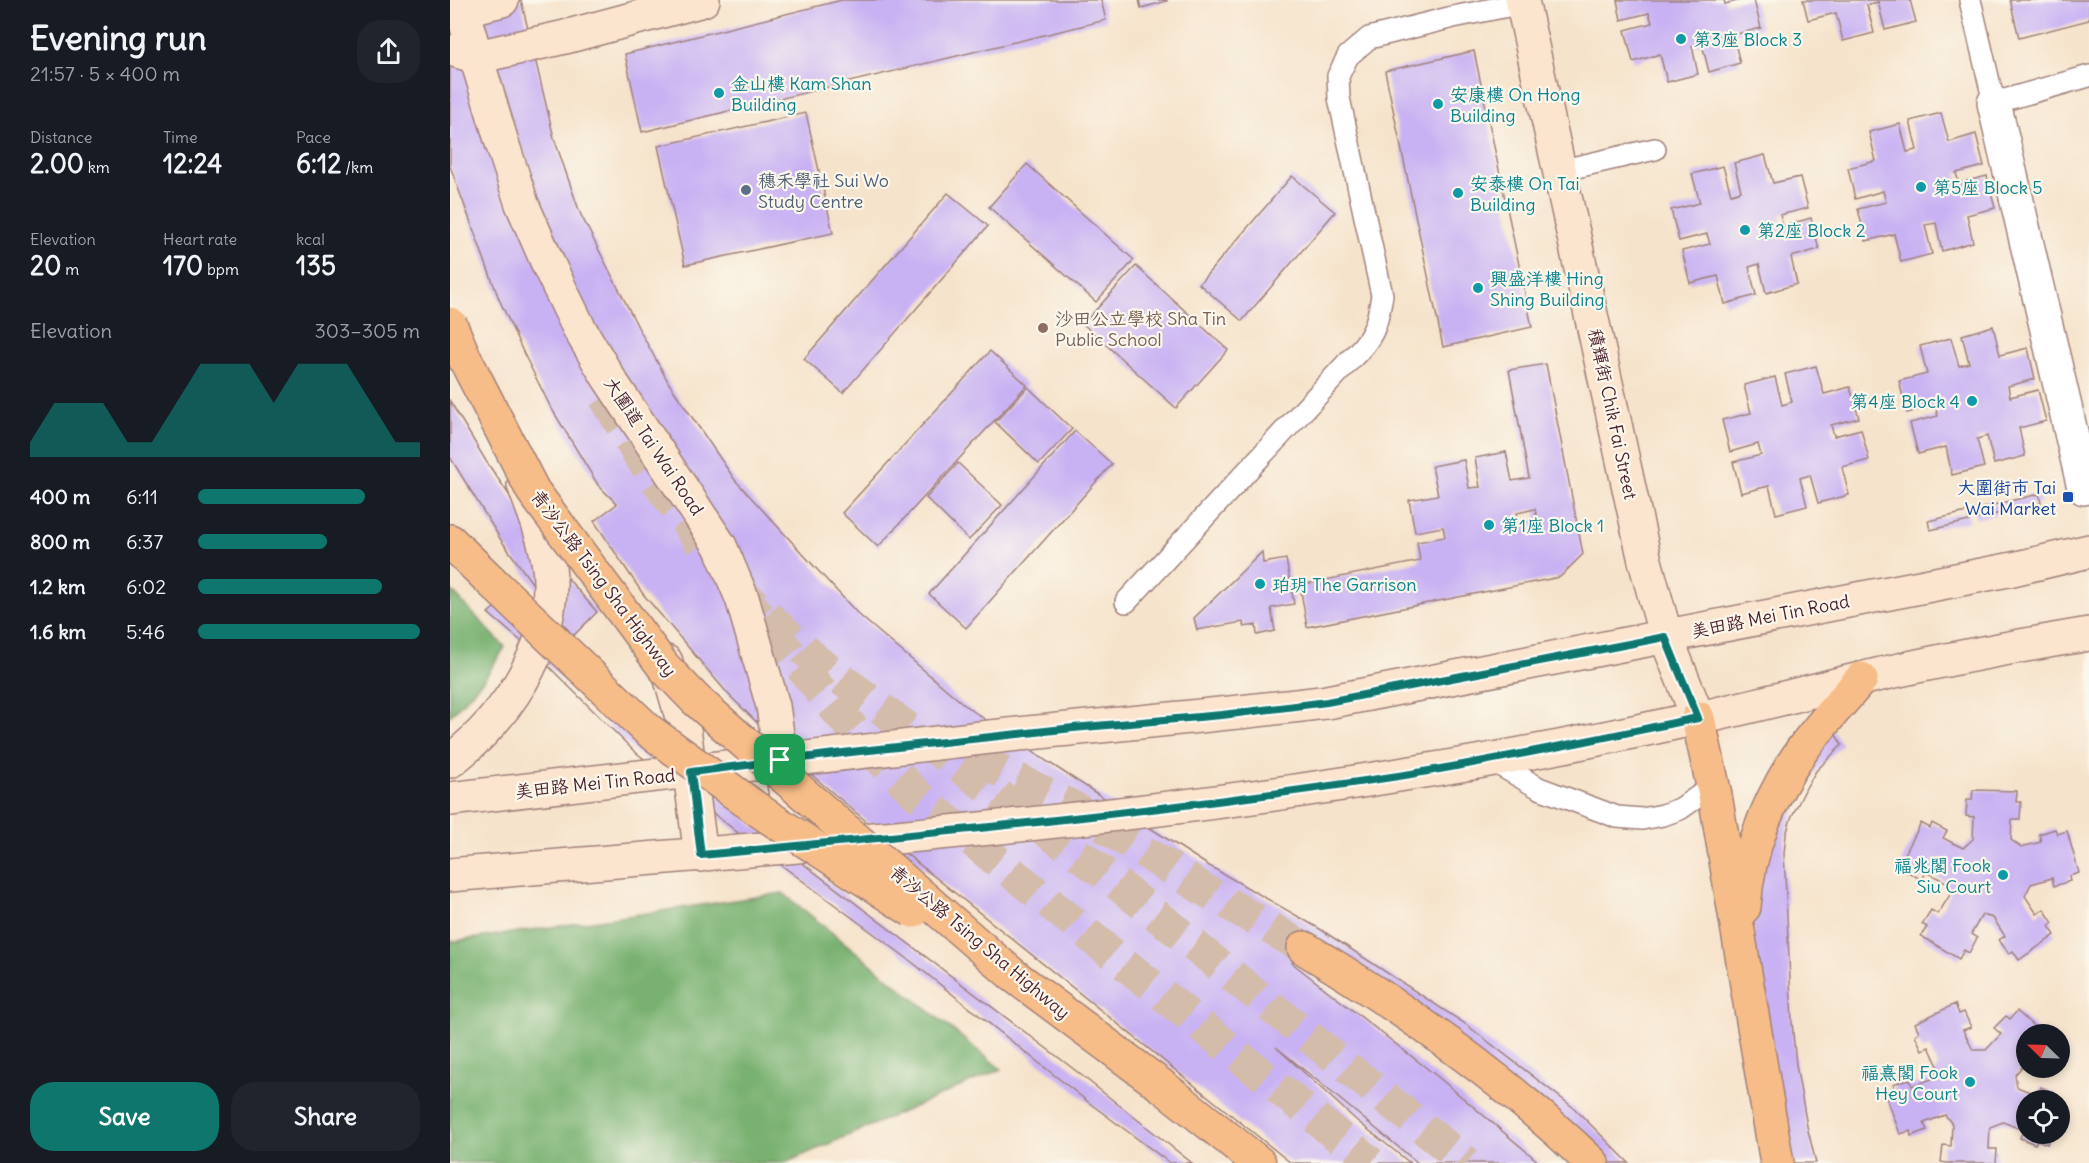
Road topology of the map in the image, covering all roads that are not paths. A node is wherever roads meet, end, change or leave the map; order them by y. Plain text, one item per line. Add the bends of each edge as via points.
1 (502, 0) edge
2 (703, 0) edge
3 (1970, 0) edge
4 (1523, 1) edge
5 (457, 10) edge
6 (463, 53) edge
7 (2089, 76) edge
8 (1994, 103) junction
9 (1654, 149) dead end
10 (1560, 171) junction
11 (450, 324) edge
12 (450, 349) edge
13 (513, 455) junction
14 (2085, 488) dead end
15 (450, 541) edge
16 (2089, 551) edge
17 (1126, 602) dead end
18 (2089, 634) edge
19 (1665, 637) junction
20 (1861, 679) junction
21 (1698, 718) junction
22 (780, 760) junction
23 (1491, 760) junction
24 (450, 761) edge
25 (691, 772) junction
26 (1713, 786) junction
27 (450, 799) edge
28 (793, 846) junction
29 (701, 855) junction
30 (450, 875) edge
31 (1304, 948) tunnel mouth
32 (1741, 954) junction
33 (1013, 975) junction
34 (1774, 1151) edge
35 (1259, 1163) edge
36 (1592, 1163) edge

1 - 5 main road, 大圍道 Tai Wai Road
2 - 6 main road via 565,37
3 - 8 lane
4 - 10 main road, 積輝街 Chik Fai Street
4 - 17 lane via 1369,38 1348,56 1338,76 1339,98 1382,295 1378,321 1367,344
5 - 6 main road, 大圍道 Tai Wai Road
6 - 22 main road, 大圍道 Tai Wai Road via 488,100 522,204 574,317 625,403 720,546 758,646 773,706
7 - 8 lane
8 - 14 street
9 - 10 lane
10 - 19 main road, 積輝街 Chik Fai Street via 1640,541
11 - 33 highway, 青沙公路 Tsing Sha Highway, bridge via 533,491 664,667 738,737
12 - 13 main road
13 - 24 main road via 542,535 550,581 547,621 516,689 492,722
13 - 25 main road via 629,597 664,654 683,721
15 - 33 highway, bridge via 648,730 764,814
16 - 19 main road, 美田路 Mei Tin Road
18 - 20 main road
19 - 21 main road, 積輝街 Chik Fai Street
19 - 22 main road, 美田路 Mei Tin Road via 1327,702
20 - 21 main road
20 - 32 highway via 1803,749 1774,798 1755,841 1746,877
21 - 23 main road
21 - 26 highway
22 - 25 main road, 美田路 Mei Tin Road
22 - 28 main road, 大圍道 Tai Wai Road
23 - 26 lane via 1539,788 1617,817 1642,819 1664,815
23 - 28 main road via 1148,810
25 - 27 main road, 美田路 Mei Tin Road
25 - 29 main road
26 - 32 highway
28 - 29 main road
29 - 30 main road
31 - 36 highway via 1426,1027 1561,1133
32 - 34 highway
33 - 35 highway, 青沙公路 Tsing Sha Highway

